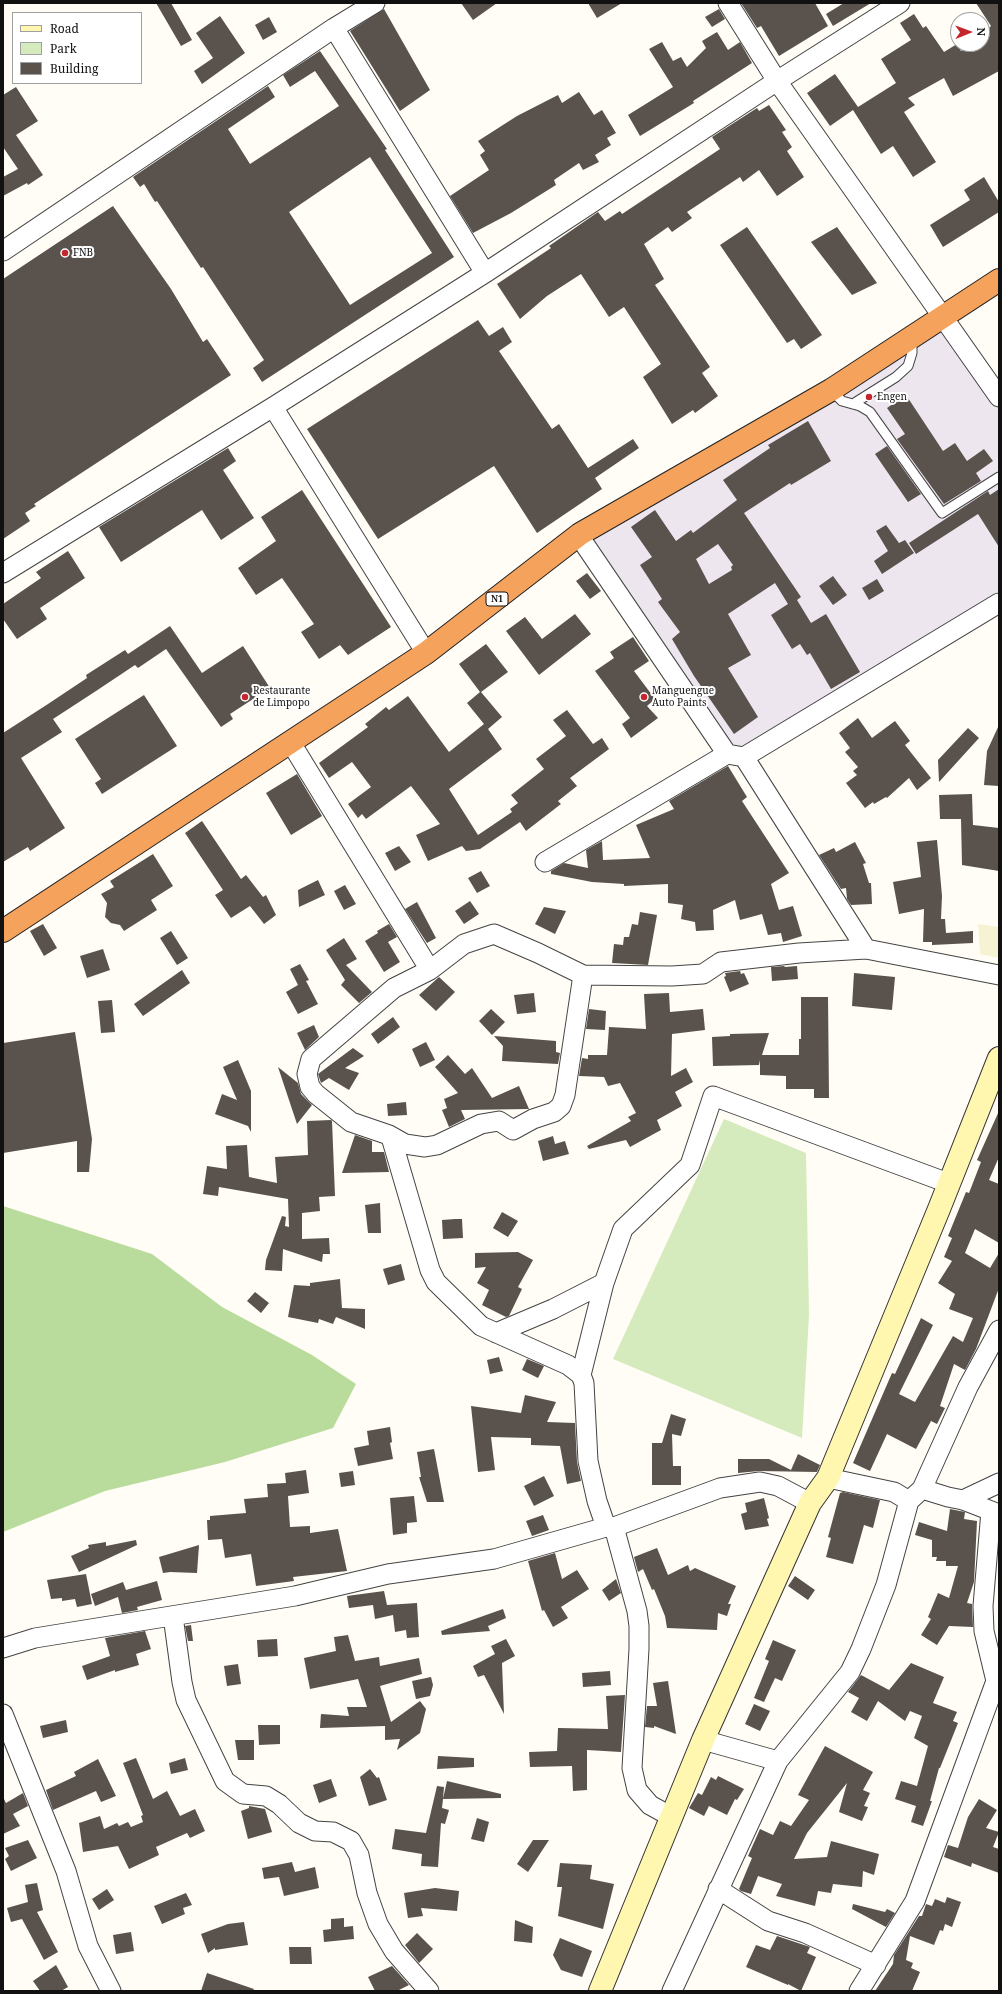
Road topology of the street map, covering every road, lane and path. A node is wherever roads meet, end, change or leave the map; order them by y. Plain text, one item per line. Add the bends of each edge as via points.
1 (375, 3) edge
2 (728, 3) edge
3 (900, 3) edge
4 (334, 28) junction
5 (777, 81) junction
6 (3, 251) edge
7 (485, 273) junction
8 (999, 280) edge
9 (943, 317) junction
10 (912, 337) junction
11 (831, 390) junction
12 (999, 398) edge
13 (853, 404) junction
14 (273, 407) junction
15 (999, 477) edge
16 (580, 534) junction
17 (3, 573) edge
18 (999, 603) edge
19 (426, 653) junction
20 (290, 743) junction
21 (735, 756) junction
22 (545, 862) dead end
23 (3, 931) edge
24 (866, 949) junction
25 (430, 970) junction
26 (583, 975) junction
27 (999, 975) edge
28 (999, 1058) edge
29 (391, 1137) junction
30 (948, 1183) junction
31 (604, 1283) junction
32 (999, 1330) edge
33 (496, 1333) junction
34 (581, 1375) junction
35 (828, 1478) junction
36 (999, 1483) edge
37 (915, 1495) junction
38 (963, 1500) junction
39 (810, 1503) junction
40 (995, 1513) edge
41 (610, 1527) junction
42 (173, 1616) junction
43 (3, 1648) edge
44 (997, 1681) edge
45 (3, 1714) edge
46 (703, 1740) junction
47 (778, 1761) junction
48 (670, 1816) junction
49 (718, 1890) junction
50 (876, 1965) junction
51 (111, 1991) edge
52 (429, 1991) edge
53 (600, 1991) edge
54 (672, 1991) edge
55 (859, 1991) edge

1 - 4 street
2 - 5 street
3 - 5 street
4 - 6 street
4 - 7 street
5 - 7 street
5 - 9 street
7 - 14 street
8 - 9 highway, N1
9 - 10 highway, N1
9 - 12 street
10 - 11 highway, N1
10 - 13 lane via 912,353 908,366 896,377
11 - 13 lane via 842,402
11 - 16 highway, N1
13 - 15 lane via 870,412 875,418 942,513
14 - 17 street
14 - 19 street
16 - 19 highway, N1
16 - 21 street via 581,540
18 - 21 street
19 - 20 highway, N1
20 - 23 highway, N1
20 - 25 street
21 - 22 street
21 - 24 street
24 - 26 street via 799,952 721,962 703,974
24 - 27 street
25 - 26 street via 464,944 494,934
25 - 29 street via 394,988 311,1059 307,1074 310,1087 316,1094 352,1122
26 - 29 street via 565,1095 561,1106 554,1112 533,1119 513,1130 499,1121 481,1124 437,1145 425,1147 405,1144
28 - 30 street
29 - 33 street via 430,1270 436,1282 469,1316 481,1326
30 - 31 street via 712,1096 690,1165 623,1229
30 - 35 street
31 - 33 street via 553,1309
31 - 34 street
32 - 37 street
33 - 34 street via 568,1365
34 - 41 street via 584,1383 588,1461 597,1501
35 - 37 street
35 - 39 street
36 - 38 street
37 - 38 street
37 - 47 street via 886,1586 850,1672
38 - 40 street
39 - 41 street via 778,1486 760,1482 720,1488
39 - 46 street
40 - 44 street via 983,1606 984,1631
41 - 42 street via 494,1559 388,1574 295,1596
41 - 48 street via 637,1611 639,1626 632,1768 637,1790 650,1805
42 - 43 street via 35,1638
42 - 52 street via 186,1700 225,1781 244,1794 266,1796 279,1804 299,1823 315,1830 333,1832 351,1841 359,1855 367,1893 378,1924 394,1951
44 - 50 street via 915,1901
45 - 51 street via 66,1871 88,1946
46 - 47 street
46 - 48 street
47 - 49 street
48 - 53 street
49 - 50 street via 768,1921 805,1933
49 - 54 street
50 - 55 street

